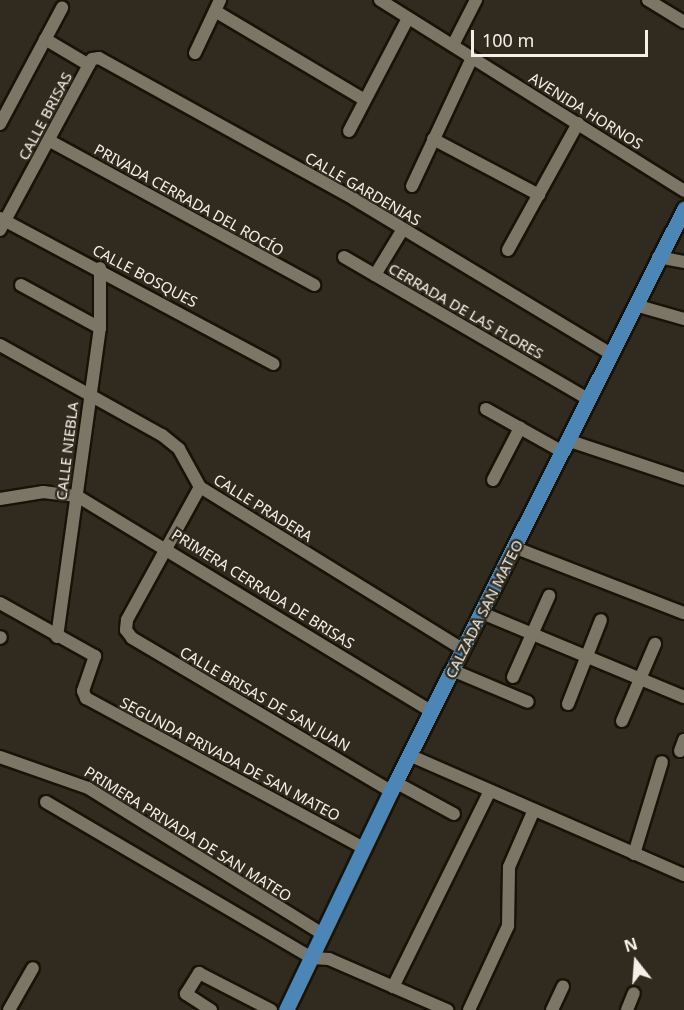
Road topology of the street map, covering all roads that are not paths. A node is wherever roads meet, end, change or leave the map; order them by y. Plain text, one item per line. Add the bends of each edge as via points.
1 (380, 0) edge
2 (476, 0) edge
3 (648, 0) edge
4 (217, 5) edge
5 (62, 8) dead end
6 (408, 18) junction
7 (684, 22) edge
8 (45, 39) junction
9 (453, 45) junction
10 (195, 53) dead end
11 (472, 58) junction
12 (92, 61) junction
13 (365, 100) junction
14 (578, 123) junction
15 (0, 124) edge
16 (349, 131) dead end
17 (433, 139) junction
18 (50, 141) junction
19 (412, 186) dead end
20 (684, 191) edge
21 (538, 195) junction
22 (684, 209) edge
23 (2, 223) edge
24 (403, 230) junction
25 (508, 250) dead end
26 (344, 257) dead end
27 (658, 257) junction
28 (684, 262) edge
29 (100, 268) junction
30 (375, 275) junction
31 (21, 285) dead end
32 (314, 285) dead end
33 (635, 305) junction
34 (684, 319) edge
35 (100, 328) junction
36 (0, 345) edge
37 (611, 354) junction
38 (274, 364) dead end
39 (89, 395) junction
40 (588, 399) junction
41 (486, 409) dead end
42 (520, 429) junction
43 (564, 446) junction
44 (682, 476) edge
45 (493, 480) dead end
46 (200, 487) junction
47 (77, 496) junction
48 (0, 500) edge
49 (167, 547) junction
50 (516, 548) junction
51 (549, 596) dead end
52 (0, 603) edge
53 (482, 613) junction
54 (684, 613) edge
55 (601, 620) dead end
56 (533, 634) junction
57 (57, 637) junction
58 (656, 644) dead end
59 (462, 650) junction
60 (586, 656) junction
61 (452, 670) junction
62 (513, 677) dead end
63 (639, 678) junction
64 (684, 697) edge
65 (528, 702) dead end
66 (568, 704) dead end
67 (431, 711) junction
68 (621, 721) dead end
69 (409, 755) junction
70 (0, 757) edge
71 (662, 762) dead end
72 (393, 786) junction
73 (490, 791) junction
74 (46, 802) dead end
75 (533, 812) junction
76 (454, 814) dead end
77 (363, 848) junction
78 (634, 854) junction
79 (684, 875) edge
80 (323, 934) junction
81 (312, 958) junction
82 (33, 968) dead end
83 (563, 986) dead end
84 (393, 987) junction
85 (634, 993) dead end
86 (9, 1010) edge
87 (211, 1010) edge
88 (271, 1010) edge
89 (286, 1010) edge
90 (447, 1010) edge
91 (469, 1010) edge
92 (552, 1010) edge
93 (627, 1010) edge

1 - 6 street, AVENIDA HORNOS
2 - 9 street
3 - 7 street
4 - 10 street
4 - 13 street
5 - 8 street
6 - 9 street, AVENIDA HORNOS
6 - 13 street
8 - 12 street, CALLE GARDENIAS
8 - 15 street
9 - 11 street, AVENIDA HORNOS
11 - 14 street, AVENIDA HORNOS
11 - 17 street
12 - 18 street, CALLE BRISAS
12 - 24 street, CALLE GARDENIAS
13 - 16 street
14 - 20 street, AVENIDA HORNOS
14 - 21 street
17 - 19 street
17 - 21 street
18 - 23 street, CALLE BRISAS
18 - 32 street, PRIVADA CERRADA DEL ROCÍO
21 - 25 street
22 - 27 main road, CALZADA SAN MATEO
23 - 29 street, CALLE BOSQUES
24 - 30 street, CERRADA DE LAS FLORES
24 - 37 street, CALLE GARDENIAS
26 - 30 street
27 - 28 street
27 - 33 main road, CALZADA SAN MATEO
29 - 35 street, CALLE NIEBLA
29 - 38 street, CALLE BOSQUES
30 - 40 street, CERRADA DE LAS FLORES
31 - 35 street
33 - 34 street
33 - 37 main road, CALZADA SAN MATEO
35 - 39 street, CALLE NIEBLA
36 - 39 street, CALLE PRADERA
37 - 40 main road, CALZADA SAN MATEO
39 - 46 street, CALLE PRADERA via 162,435 179,449
39 - 47 street, CALLE NIEBLA
40 - 43 main road, CALZADA SAN MATEO
41 - 42 street
42 - 43 street
42 - 45 street
43 - 44 street
43 - 50 main road, CALZADA SAN MATEO
46 - 49 street
46 - 59 street, CALLE PRADERA
47 - 48 street via 43,492
47 - 49 street, PRIMERA CERRADA DE BRISAS
47 - 57 street, CALLE NIEBLA
49 - 67 street, PRIMERA CERRADA DE BRISAS
49 - 72 street, CALLE BRISAS DE SAN JUAN via 127,620 126,630 132,638
50 - 53 main road, CALZADA SAN MATEO
50 - 54 street
51 - 56 street
52 - 57 street
53 - 56 street
53 - 59 main road, CALZADA SAN MATEO
55 - 60 street
56 - 60 street
56 - 62 street
57 - 77 street, SEGUNDA PRIVADA DE SAN MATEO via 95,656 83,695
58 - 63 street
59 - 61 main road, CALZADA SAN MATEO
60 - 63 street
60 - 66 street
61 - 65 street
61 - 67 main road, CALZADA SAN MATEO
63 - 64 street
63 - 68 street
67 - 69 main road, CALZADA SAN MATEO
69 - 72 main road, CALZADA SAN MATEO
69 - 73 street
70 - 80 street, PRIMERA PRIVADA DE SAN MATEO via 88,788
71 - 78 street
72 - 76 street, CALLE BRISAS DE SAN JUAN
72 - 77 main road, CALZADA SAN MATEO
73 - 75 street
73 - 84 street
74 - 81 street
75 - 78 street
75 - 91 street via 509,867 508,926
77 - 80 main road, CALZADA SAN MATEO
78 - 79 street
80 - 81 main road, CALZADA SAN MATEO
81 - 84 street via 329,958
81 - 89 main road, CALZADA SAN MATEO
82 - 86 street
83 - 92 street
84 - 90 street
85 - 93 street
87 - 88 street via 186,994 199,973

